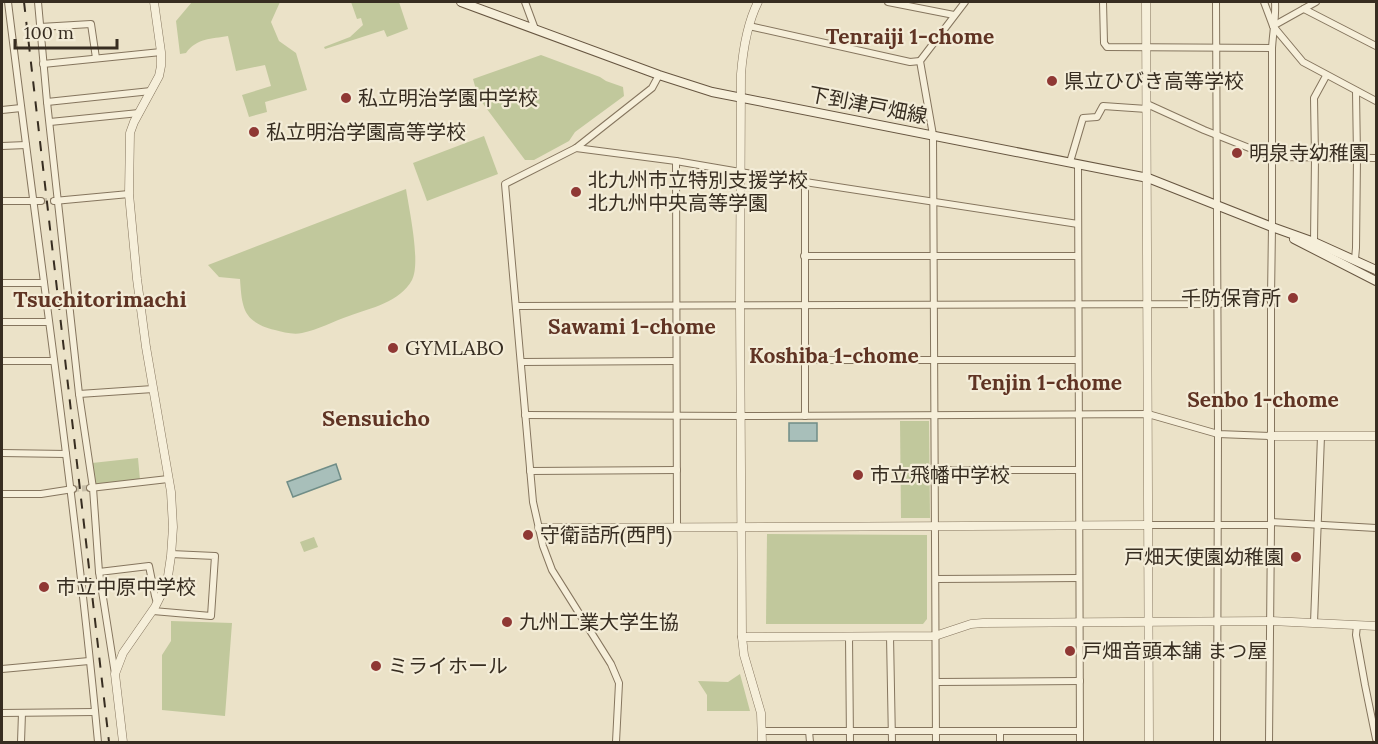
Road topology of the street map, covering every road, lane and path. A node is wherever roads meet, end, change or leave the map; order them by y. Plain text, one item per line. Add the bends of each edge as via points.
1 (8, 2) edge
2 (38, 2) edge
3 (154, 2) edge
4 (461, 2) edge
5 (525, 2) edge
6 (758, 2) edge
7 (888, 2) edge
8 (965, 2) edge
9 (1103, 2) edge
10 (1146, 2) edge
11 (1216, 2) edge
12 (1264, 2) edge
13 (1275, 2) edge
14 (1316, 2) edge
15 (1304, 9) junction
16 (954, 15) junction
17 (749, 26) junction
18 (1273, 26) junction
19 (40, 27) junction
20 (535, 29) junction
21 (1377, 46) edge
22 (1147, 47) junction
23 (1216, 47) junction
24 (1272, 48) junction
25 (160, 52) junction
26 (96, 58) junction
27 (920, 61) junction
28 (44, 64) junction
29 (659, 75) junction
30 (1326, 76) junction
31 (151, 91) junction
32 (1356, 91) junction
33 (740, 97) junction
34 (1377, 101) edge
35 (47, 102) junction
36 (1147, 106) junction
37 (21, 108) junction
38 (2, 110) edge
39 (139, 113) junction
40 (50, 122) junction
41 (1216, 134) junction
42 (933, 135) junction
43 (26, 145) junction
44 (2, 146) edge
45 (576, 148) junction
46 (1272, 157) junction
47 (1316, 157) junction
48 (1357, 157) junction
49 (1377, 158) edge
50 (676, 160) junction
51 (1074, 163) junction
52 (740, 172) junction
53 (1148, 178) junction
54 (805, 182) junction
55 (129, 194) junction
56 (2, 201) edge
57 (41, 201) tunnel mouth
58 (56, 201) junction
59 (933, 201) junction
60 (33, 202) junction
61 (1217, 205) junction
62 (1078, 224) junction
63 (1272, 227) junction
64 (1314, 242) junction
65 (804, 256) junction
66 (933, 256) junction
67 (1078, 256) junction
68 (1354, 259) junction
69 (1377, 270) edge
70 (1377, 281) edge
71 (2, 283) edge
72 (44, 283) junction
73 (1271, 297) junction
74 (805, 304) junction
75 (1078, 304) junction
76 (1148, 304) junction
77 (1218, 304) junction
78 (676, 305) junction
79 (740, 305) junction
80 (934, 305) junction
81 (516, 306) junction
82 (2, 322) edge
83 (48, 322) junction
84 (805, 360) junction
85 (934, 360) junction
86 (1078, 360) junction
87 (2, 361) edge
88 (54, 361) junction
89 (676, 361) junction
90 (520, 362) junction
91 (153, 389) junction
92 (79, 394) junction
93 (1079, 414) junction
94 (1148, 414) junction
95 (525, 415) junction
96 (676, 415) junction
97 (935, 415) junction
98 (741, 416) junction
99 (805, 416) junction
100 (1218, 434) junction
101 (1270, 436) junction
102 (1321, 436) junction
103 (1377, 436) edge
104 (2, 453) edge
105 (66, 454) junction
106 (677, 470) junction
107 (935, 470) junction
108 (1079, 470) junction
109 (530, 471) junction
110 (168, 479) junction
111 (91, 488) junction
112 (71, 489) junction
113 (2, 494) edge
114 (1271, 524) junction
115 (1079, 525) junction
116 (1149, 525) junction
117 (1218, 525) junction
118 (1318, 525) junction
119 (935, 526) junction
120 (677, 527) junction
121 (742, 527) junction
122 (538, 528) junction
123 (1377, 528) edge
124 (171, 554) junction
125 (99, 572) junction
126 (1079, 578) junction
127 (936, 579) junction
128 (158, 603) junction
129 (153, 611) junction
130 (1218, 621) junction
131 (1271, 621) junction
132 (1149, 622) junction
133 (1079, 623) junction
134 (1314, 623) junction
135 (1356, 625) junction
136 (1377, 626) edge
137 (849, 636) junction
138 (890, 636) junction
139 (935, 636) junction
140 (742, 637) junction
141 (89, 661) junction
142 (2, 669) edge
143 (115, 674) junction
144 (1080, 681) junction
145 (936, 682) junction
146 (95, 712) junction
147 (2, 713) edge
148 (22, 713) junction
149 (762, 730) junction
150 (809, 731) junction
151 (850, 731) junction
152 (892, 731) junction
153 (936, 731) junction
154 (1000, 731) junction
155 (1080, 731) junction
156 (1377, 739) edge
157 (21, 742) edge
158 (98, 742) edge
159 (123, 742) edge
160 (616, 742) edge
161 (762, 742) edge
162 (810, 742) edge
163 (850, 742) edge
164 (892, 742) edge
165 (936, 742) edge
166 (1000, 742) edge
167 (1080, 742) edge
168 (1149, 742) edge
169 (1217, 742) edge
170 (1269, 742) edge

1 - 37 street
2 - 19 street
3 - 25 street
4 - 20 main road, 下到津戸畑線
5 - 20 street
6 - 17 street
7 - 16 street
8 - 16 street
9 - 22 street via 1104,44
10 - 22 street
11 - 23 street
12 - 18 street
13 - 18 street
14 - 15 street
15 - 18 street
15 - 21 street
16 - 27 street
17 - 27 street
17 - 33 street
18 - 24 street
18 - 30 street via 1303,62
19 - 26 street via 92,24
19 - 28 street
20 - 29 main road, 下到津戸畑線
22 - 23 street
22 - 36 street
23 - 24 street
23 - 41 street
24 - 46 street
25 - 26 street
25 - 31 street via 159,76
26 - 28 street
27 - 42 street
28 - 35 street
29 - 33 main road, 下到津戸畑線
29 - 45 street via 652,88
30 - 32 street
30 - 47 street via 1314,98
31 - 35 street
31 - 39 street
32 - 34 street
32 - 48 street
33 - 42 main road, 下到津戸畑線
33 - 52 street
35 - 40 street
36 - 41 street
36 - 51 street via 1103,106 1097,117 1083,118
36 - 53 street
37 - 38 street
37 - 43 street
39 - 40 street
39 - 55 street via 130,134
40 - 58 street
41 - 46 street
41 - 61 street
42 - 51 main road, 下到津戸畑線
42 - 59 street
43 - 44 street
43 - 60 street
45 - 50 street
45 - 81 street via 505,184
46 - 47 street
46 - 63 street
47 - 48 street
47 - 64 street
48 - 49 street
48 - 68 street
50 - 52 street
50 - 78 street
51 - 53 main road, 下到津戸畑線
51 - 62 street
52 - 54 street
52 - 79 street
53 - 61 main road, 下到津戸畑線
53 - 76 street
54 - 59 street
54 - 65 street
55 - 58 street
55 - 91 street
56 - 60 street
57 - 60 street
58 - 92 street
59 - 62 street
59 - 66 street
60 - 72 street
61 - 63 main road, 下到津戸畑線
61 - 77 street
62 - 67 street
63 - 64 main road, 下到津戸畑線
63 - 70 main road, 下到津戸畑線
63 - 73 street
64 - 68 main road, 下到津戸畑線
65 - 66 street
65 - 74 street
66 - 67 street
66 - 80 street
67 - 75 street
68 - 69 main road, 下到津戸畑線
71 - 72 street
72 - 83 street
73 - 77 street
73 - 101 street
74 - 79 street
74 - 80 street
74 - 84 street
75 - 76 street
75 - 80 street
75 - 86 street
76 - 77 street
76 - 94 street
77 - 100 street
78 - 79 street
78 - 81 street
78 - 89 street
79 - 98 street
80 - 85 street
81 - 90 street
82 - 83 street
83 - 88 street
84 - 85 street
84 - 99 street
85 - 86 street
85 - 97 street
86 - 93 street
87 - 88 street
88 - 105 street
89 - 90 street
89 - 96 street
90 - 95 street
91 - 92 street
91 - 110 street
92 - 111 street
93 - 94 street
93 - 97 street
93 - 108 street
94 - 100 street
94 - 116 street
95 - 96 street
95 - 109 street
96 - 98 street
96 - 106 street
97 - 99 street
97 - 107 street
98 - 99 street
98 - 121 street
100 - 101 street
100 - 117 street
101 - 102 street
101 - 114 street
102 - 103 street
102 - 118 street
104 - 105 street
105 - 112 street
106 - 109 street
106 - 120 street
107 - 108 street
107 - 119 street
108 - 115 street
109 - 122 street
110 - 111 street
110 - 124 street
111 - 125 street
112 - 113 street
112 - 141 street
114 - 117 street
114 - 118 street
114 - 131 street
115 - 116 street
115 - 119 street
115 - 126 street
116 - 117 street
116 - 132 street
117 - 130 street
118 - 123 street
118 - 134 street
119 - 121 street
119 - 127 street
120 - 121 street
120 - 122 street
121 - 140 street
122 - 160 street via 552,570 619,684
124 - 128 street via 167,583
124 - 129 street via 215,556 212,616
125 - 128 street via 149,566
125 - 143 street
126 - 127 street
126 - 133 street
127 - 139 street
128 - 129 street
129 - 143 street via 123,652
130 - 131 street
130 - 132 street
130 - 169 street
131 - 134 street
131 - 170 street
132 - 133 street
132 - 168 street
133 - 139 street via 971,624
133 - 144 street
134 - 135 street
135 - 136 street
135 - 156 street
137 - 138 street
137 - 140 street
137 - 151 street
138 - 139 street
138 - 152 street
139 - 145 street
140 - 149 street via 759,700
141 - 142 street
141 - 146 street
143 - 159 street
144 - 145 street
144 - 155 street
145 - 153 street
146 - 148 street
146 - 158 street
147 - 148 street
148 - 157 street
149 - 150 street
149 - 161 street
150 - 151 street
150 - 162 street
151 - 152 street
151 - 163 street
152 - 153 street
152 - 164 street
153 - 154 street
153 - 165 street
154 - 155 street
154 - 166 street
155 - 167 street

